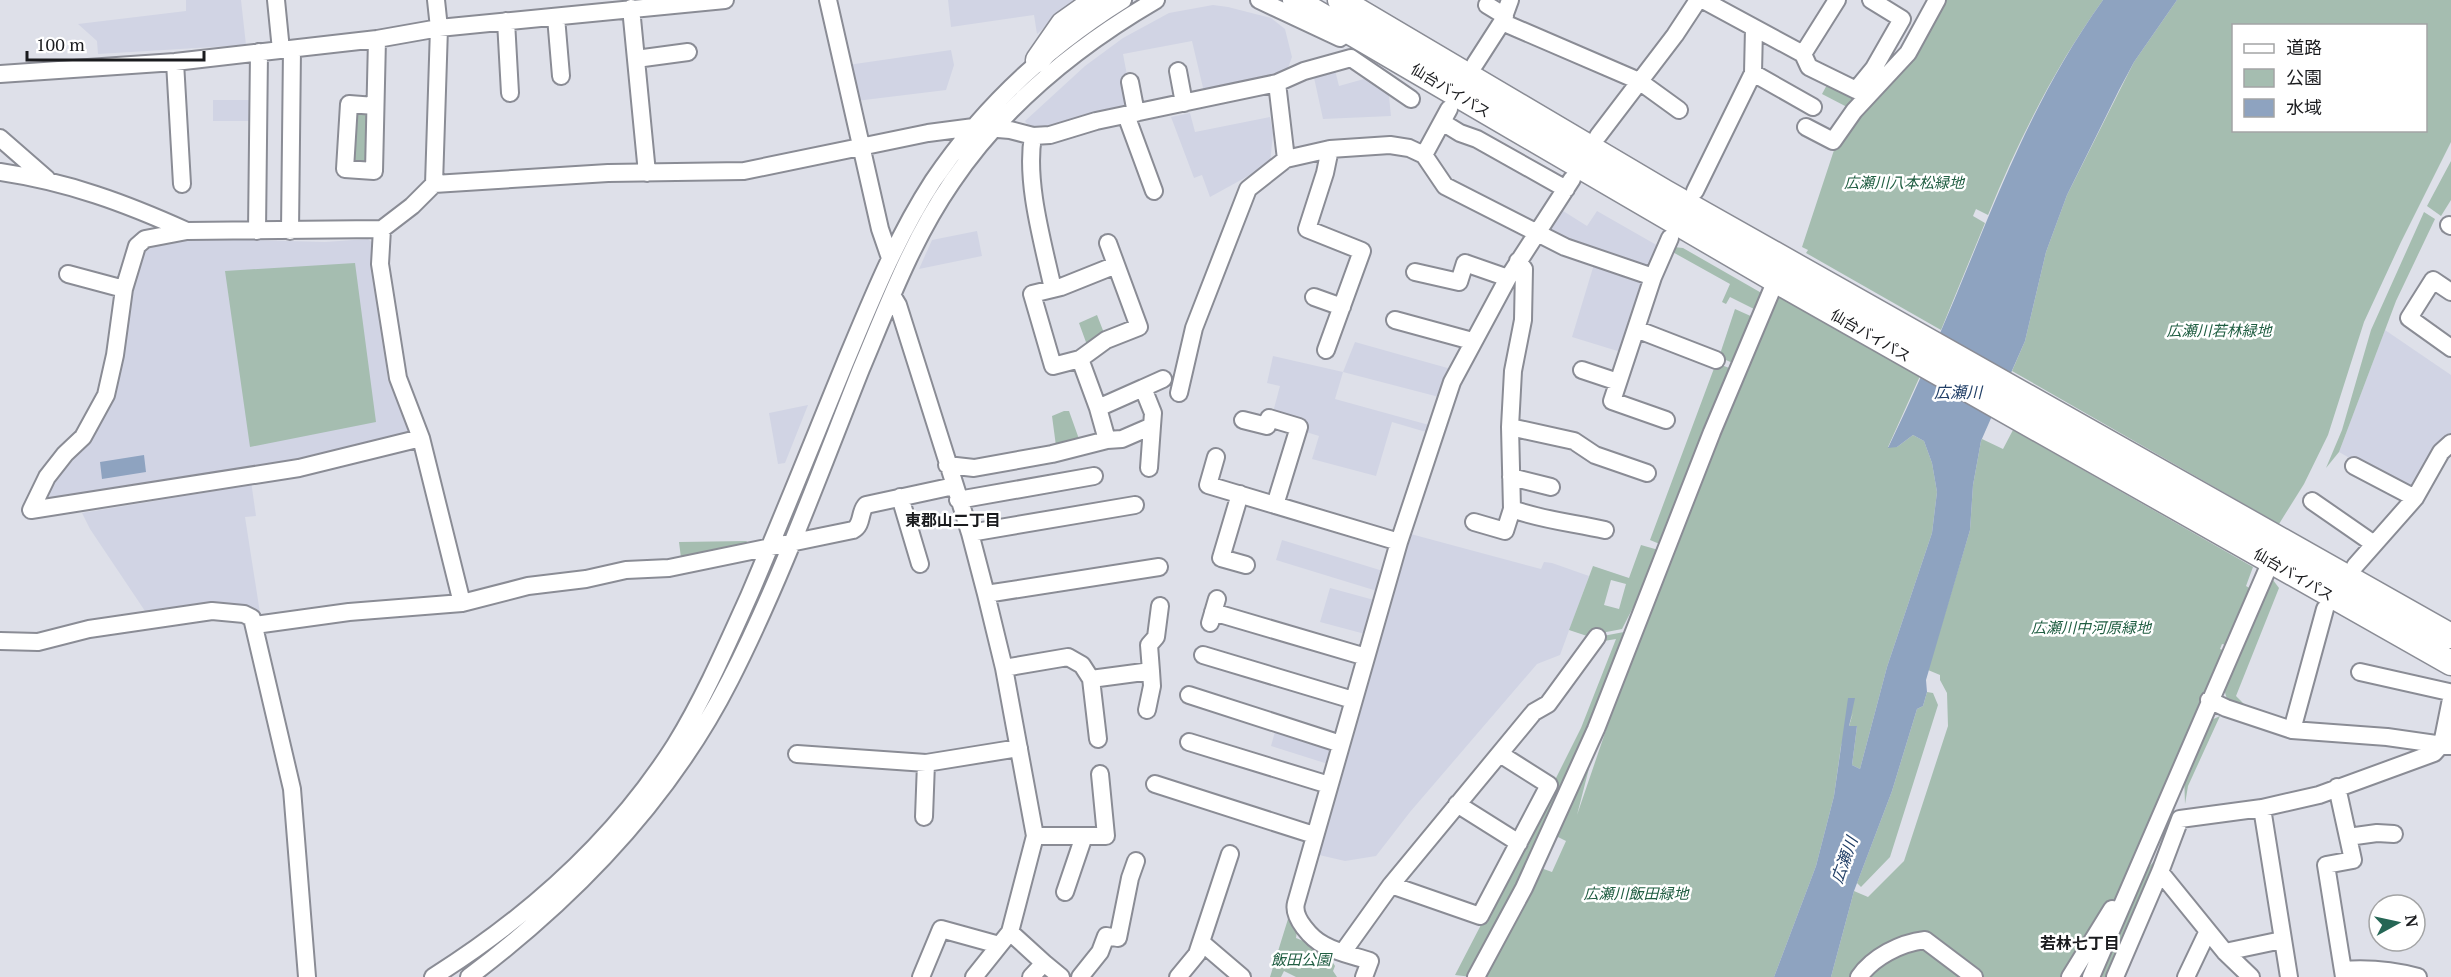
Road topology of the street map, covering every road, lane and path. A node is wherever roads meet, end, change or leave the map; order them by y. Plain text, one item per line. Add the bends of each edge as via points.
1 (276, 0) edge
2 (436, 0) edge
3 (725, 0) edge
4 (828, 0) edge
5 (1097, 0) edge
6 (1123, 0) edge
7 (1156, 0) edge
8 (1172, 0) edge
9 (1259, 0) edge
10 (1295, 0) edge
11 (1340, 0) edge
12 (1698, 0) edge
13 (1703, 0) edge
14 (1837, 0) edge
15 (1871, 0) edge
16 (1937, 0) edge
17 (1487, 6) dead end
18 (631, 8) junction
19 (1141, 9) junction
20 (1506, 13) edge
21 (556, 17) junction
22 (506, 21) junction
23 (439, 28) junction
24 (1754, 28) junction
25 (377, 39) junction
26 (1364, 39) junction
27 (287, 50) junction
28 (259, 52) junction
29 (688, 52) dead end
30 (1803, 54) junction
31 (636, 58) junction
32 (1038, 60) junction
33 (175, 62) junction
34 (1476, 64) dead end
35 (1178, 71) dead end
36 (1753, 73) junction
37 (0, 74) edge
38 (561, 76) dead end
39 (1639, 81) junction
40 (1130, 82) dead end
41 (1277, 83) junction
42 (510, 93) dead end
43 (1411, 99) dead end
44 (1184, 103) junction
45 (375, 106) dead end
46 (1813, 107) dead end
47 (1679, 110) dead end
48 (1131, 113) junction
49 (974, 127) junction
50 (1806, 127) dead end
51 (994, 128) junction
52 (1033, 136) junction
53 (1598, 136) dead end
54 (0, 138) edge
55 (862, 147) junction
56 (1330, 148) junction
57 (1424, 155) junction
58 (1286, 159) junction
59 (0, 172) edge
60 (647, 173) junction
61 (48, 180) junction
62 (182, 184) dead end
63 (434, 184) junction
64 (1154, 191) dead end
65 (1695, 191) dead end
66 (382, 229) junction
67 (187, 231) junction
68 (257, 231) junction
69 (290, 231) junction
70 (1538, 232) junction
71 (1670, 238) dead end
72 (1108, 243) dead end
73 (890, 258) junction
74 (1518, 261) junction
75 (1116, 265) junction
76 (1415, 272) dead end
77 (68, 274) dead end
78 (1653, 277) junction
79 (1508, 278) junction
80 (1787, 278) junction
81 (124, 289) junction
82 (1053, 289) junction
83 (2451, 292) edge
84 (892, 295) junction
85 (1314, 297) dead end
86 (1342, 307) junction
87 (1395, 320) dead end
88 (1636, 329) junction
89 (1472, 341) junction
90 (2451, 348) edge
91 (1326, 350) dead end
92 (1080, 358) junction
93 (1716, 360) dead end
94 (1582, 370) dead end
95 (1163, 379) dead end
96 (1618, 382) junction
97 (1143, 388) junction
98 (1179, 393) dead end
99 (1098, 408) junction
100 (1243, 420) dead end
101 (1666, 420) dead end
102 (1152, 426) junction
103 (1510, 427) junction
104 (421, 438) junction
105 (1107, 440) junction
106 (2451, 443) edge
107 (1216, 457) dead end
108 (947, 465) junction
109 (2354, 466) dead end
110 (1149, 468) dead end
111 (1647, 473) dead end
112 (1094, 476) dead end
113 (1511, 477) junction
114 (1551, 487) dead end
115 (956, 493) junction
116 (1240, 494) junction
117 (900, 497) junction
118 (2415, 498) junction
119 (2312, 501) dead end
120 (1135, 505) dead end
121 (1275, 505) junction
122 (1512, 510) junction
123 (1474, 522) dead end
124 (1605, 530) dead end
125 (970, 533) junction
126 (790, 542) junction
127 (1399, 542) junction
128 (2374, 544) junction
129 (770, 546) junction
130 (2268, 551) junction
131 (921, 553) dead end
132 (1246, 565) dead end
133 (2355, 566) dead end
134 (1159, 567) dead end
135 (986, 594) junction
136 (462, 603) junction
137 (1160, 606) dead end
138 (2325, 609) dead end
139 (1213, 611) dead end
140 (255, 626) junction
141 (2451, 636) edge
142 (1597, 637) dead end
143 (0, 641) edge
144 (1203, 655) dead end
145 (1366, 657) junction
146 (2451, 663) edge
147 (1004, 668) junction
148 (1151, 671) junction
149 (2360, 672) dead end
150 (1091, 679) junction
151 (1189, 695) dead end
152 (2451, 699) edge
153 (1353, 700) junction
154 (2209, 700) junction
155 (1147, 710) dead end
156 (2292, 730) junction
157 (1098, 739) dead end
158 (1189, 741) dead end
159 (1341, 744) junction
160 (2447, 745) edge
161 (1019, 748) junction
162 (797, 754) dead end
163 (1500, 754) junction
164 (926, 763) junction
165 (1100, 774) dead end
166 (1155, 784) dead end
167 (1329, 785) junction
168 (2337, 787) junction
169 (1457, 804) junction
170 (2262, 808) junction
171 (924, 817) dead end
172 (2394, 834) dead end
173 (1314, 835) junction
174 (1035, 836) junction
175 (1084, 836) junction
176 (2348, 837) junction
177 (1519, 843) junction
178 (1230, 854) dead end
179 (1136, 861) dead end
180 (2160, 872) junction
181 (1391, 885) junction
182 (1065, 892) dead end
183 (2126, 895) junction
184 (2209, 933) junction
185 (1004, 938) junction
186 (2282, 940) junction
187 (1201, 942) junction
188 (1343, 952) junction
189 (2225, 952) junction
190 (1044, 963) junction
191 (2343, 974) edge
192 (307, 977) edge
193 (433, 977) edge
194 (469, 977) edge
195 (921, 977) edge
196 (974, 977) edge
197 (1031, 977) edge
198 (1062, 977) edge
199 (1080, 977) edge
200 (1178, 977) edge
201 (1242, 977) edge
202 (1365, 977) edge
203 (1476, 977) edge
204 (1859, 977) edge
205 (1974, 977) edge
206 (2070, 977) edge
207 (2091, 977) edge
208 (2115, 977) edge
209 (2186, 977) edge
210 (2251, 977) edge
211 (2289, 977) edge
212 (2418, 977) edge

1 - 27 street
2 - 23 street
3 - 18 street
4 - 55 street
5 - 32 highway via 1063,24
6 - 32 street
7 - 19 street
8 - 19 street
9 - 26 street via 1343,39
10 - 26 highway, 仙台バイパス
11 - 80 highway, 仙台バイパス via 1665,192
12 - 39 street
13 - 24 street
14 - 30 street
15 - 30 street via 1902,19 1874,68 1856,90 1809,67
16 - 50 street via 1908,53 1854,111 1833,141
17 - 20 street
18 - 21 street
18 - 31 street
19 - 51 street via 1050,74
20 - 34 street
20 - 39 street
21 - 22 street
21 - 38 street
22 - 23 street
22 - 42 street
23 - 25 street
23 - 63 street
24 - 30 street
24 - 36 street
25 - 27 street
25 - 45 street
26 - 80 highway, 仙台バイパス
27 - 28 street
27 - 69 street
28 - 33 street
28 - 68 street
29 - 31 street
31 - 60 street
32 - 49 street
33 - 37 street
33 - 62 street
35 - 44 street
36 - 46 street
36 - 65 street
39 - 47 street
39 - 53 street
40 - 48 street
41 - 43 street via 1351,58
41 - 44 street
41 - 58 street
44 - 48 street
48 - 52 street
48 - 64 street
49 - 51 street
49 - 55 street
49 - 73 street via 934,181
51 - 52 street
51 - 84 street via 934,209
52 - 82 street via 1034,187
54 - 61 street
55 - 60 street via 744,171
55 - 73 street
56 - 57 street via 1390,145
56 - 58 street
56 - 86 street via 1307,229 1362,251
57 - 70 street via 1445,186
57 - 70 street via 1445,116 1460,134 1477,138 1569,184
58 - 98 street via 1248,189 1194,328
59 - 61 street
60 - 63 street
61 - 67 street via 103,195
63 - 66 street
66 - 69 street
66 - 104 street via 380,264 398,378
67 - 68 street
67 - 81 street via 145,239 137,246
68 - 69 street
70 - 74 street
70 - 78 street via 1565,246
71 - 78 street
72 - 75 street
73 - 129 street
74 - 79 street
74 - 103 street via 1524,268 1522,320 1513,371
75 - 82 street
75 - 92 street via 1139,327 1106,340
76 - 79 street via 1459,282 1465,263
77 - 81 street
78 - 88 street
79 - 89 street
80 - 130 highway, 仙台バイパス
80 - 203 street via 1712,432 1596,729 1524,888
81 - 104 street via 106,395 83,437 47,477 32,510 299,468
82 - 92 street via 1032,294 1053,366
83 - 90 street via 2433,280 2409,318
84 - 108 street
84 - 126 street
85 - 86 street
86 - 91 street
87 - 89 street
88 - 93 street
88 - 96 street
89 - 127 street via 1434,429
92 - 99 street
94 - 96 street
95 - 97 street
96 - 101 street via 1612,401
97 - 99 street
97 - 102 street via 1153,413
99 - 105 street
100 - 121 street via 1267,426 1269,418 1299,427
102 - 105 street via 1122,440
102 - 110 street
103 - 111 street via 1574,441 1595,455
103 - 113 street
104 - 136 street
105 - 108 street via 974,468
106 - 118 street via 2441,452
107 - 116 street via 1207,489
108 - 115 street
109 - 118 street
112 - 115 street
113 - 114 street
113 - 122 street
115 - 117 street
115 - 125 street
116 - 121 street
116 - 132 street via 1221,558
117 - 126 street via 866,505 856,529
117 - 131 street
118 - 128 street
119 - 128 street
120 - 125 street
121 - 127 street
122 - 123 street via 1503,537
122 - 124 street
125 - 135 street
126 - 129 street
126 - 194 street via 729,681 686,754 631,830 598,866 511,945
127 - 145 street
128 - 133 street
129 - 136 street via 669,568 626,570 528,586
129 - 193 street via 714,675 674,746 619,820 572,871 498,934
130 - 141 highway, 仙台バイパス
130 - 146 highway, 仙台バイパス
130 - 154 street
134 - 135 street
135 - 147 street
136 - 140 street via 349,612
137 - 148 street via 1156,637 1149,645
138 - 156 street
139 - 145 street
140 - 143 street via 248,615 213,611 89,629 38,642
140 - 192 street via 292,789
142 - 163 street via 1548,704 1534,712
144 - 153 street
145 - 153 street
147 - 150 street via 1068,657 1082,665
147 - 161 street
148 - 150 street
148 - 155 street
149 - 152 street via 2449,692
150 - 157 street
151 - 159 street
152 - 160 street
153 - 159 street
154 - 156 street
154 - 183 street
156 - 160 street
158 - 167 street
159 - 167 street
160 - 168 street
161 - 164 street
161 - 174 street
162 - 164 street
163 - 169 street
163 - 177 street via 1549,785
164 - 171 street
165 - 175 street via 1106,836
166 - 173 street
167 - 173 street
168 - 170 street
168 - 176 street
169 - 177 street
169 - 181 street
170 - 180 street via 2180,819
170 - 186 street
172 - 176 street
173 - 188 street via 1295,912 1322,945
174 - 175 street
174 - 185 street
175 - 182 street
176 - 191 street via 2353,860 2326,865
177 - 181 street via 1480,916
178 - 187 street
179 - 199 street via 1118,938 1106,936 1100,952
180 - 184 street
180 - 208 street
181 - 188 street
183 - 206 street via 2108,912
183 - 207 street
184 - 189 street
184 - 209 street
185 - 190 street
185 - 195 street via 940,929
185 - 196 street
186 - 189 street
186 - 211 street
187 - 200 street via 1197,954
187 - 201 street
188 - 202 street via 1370,960
189 - 210 street
190 - 197 street
190 - 198 street
191 - 212 street via 2395,970
204 - 205 street via 1896,948 1925,940

